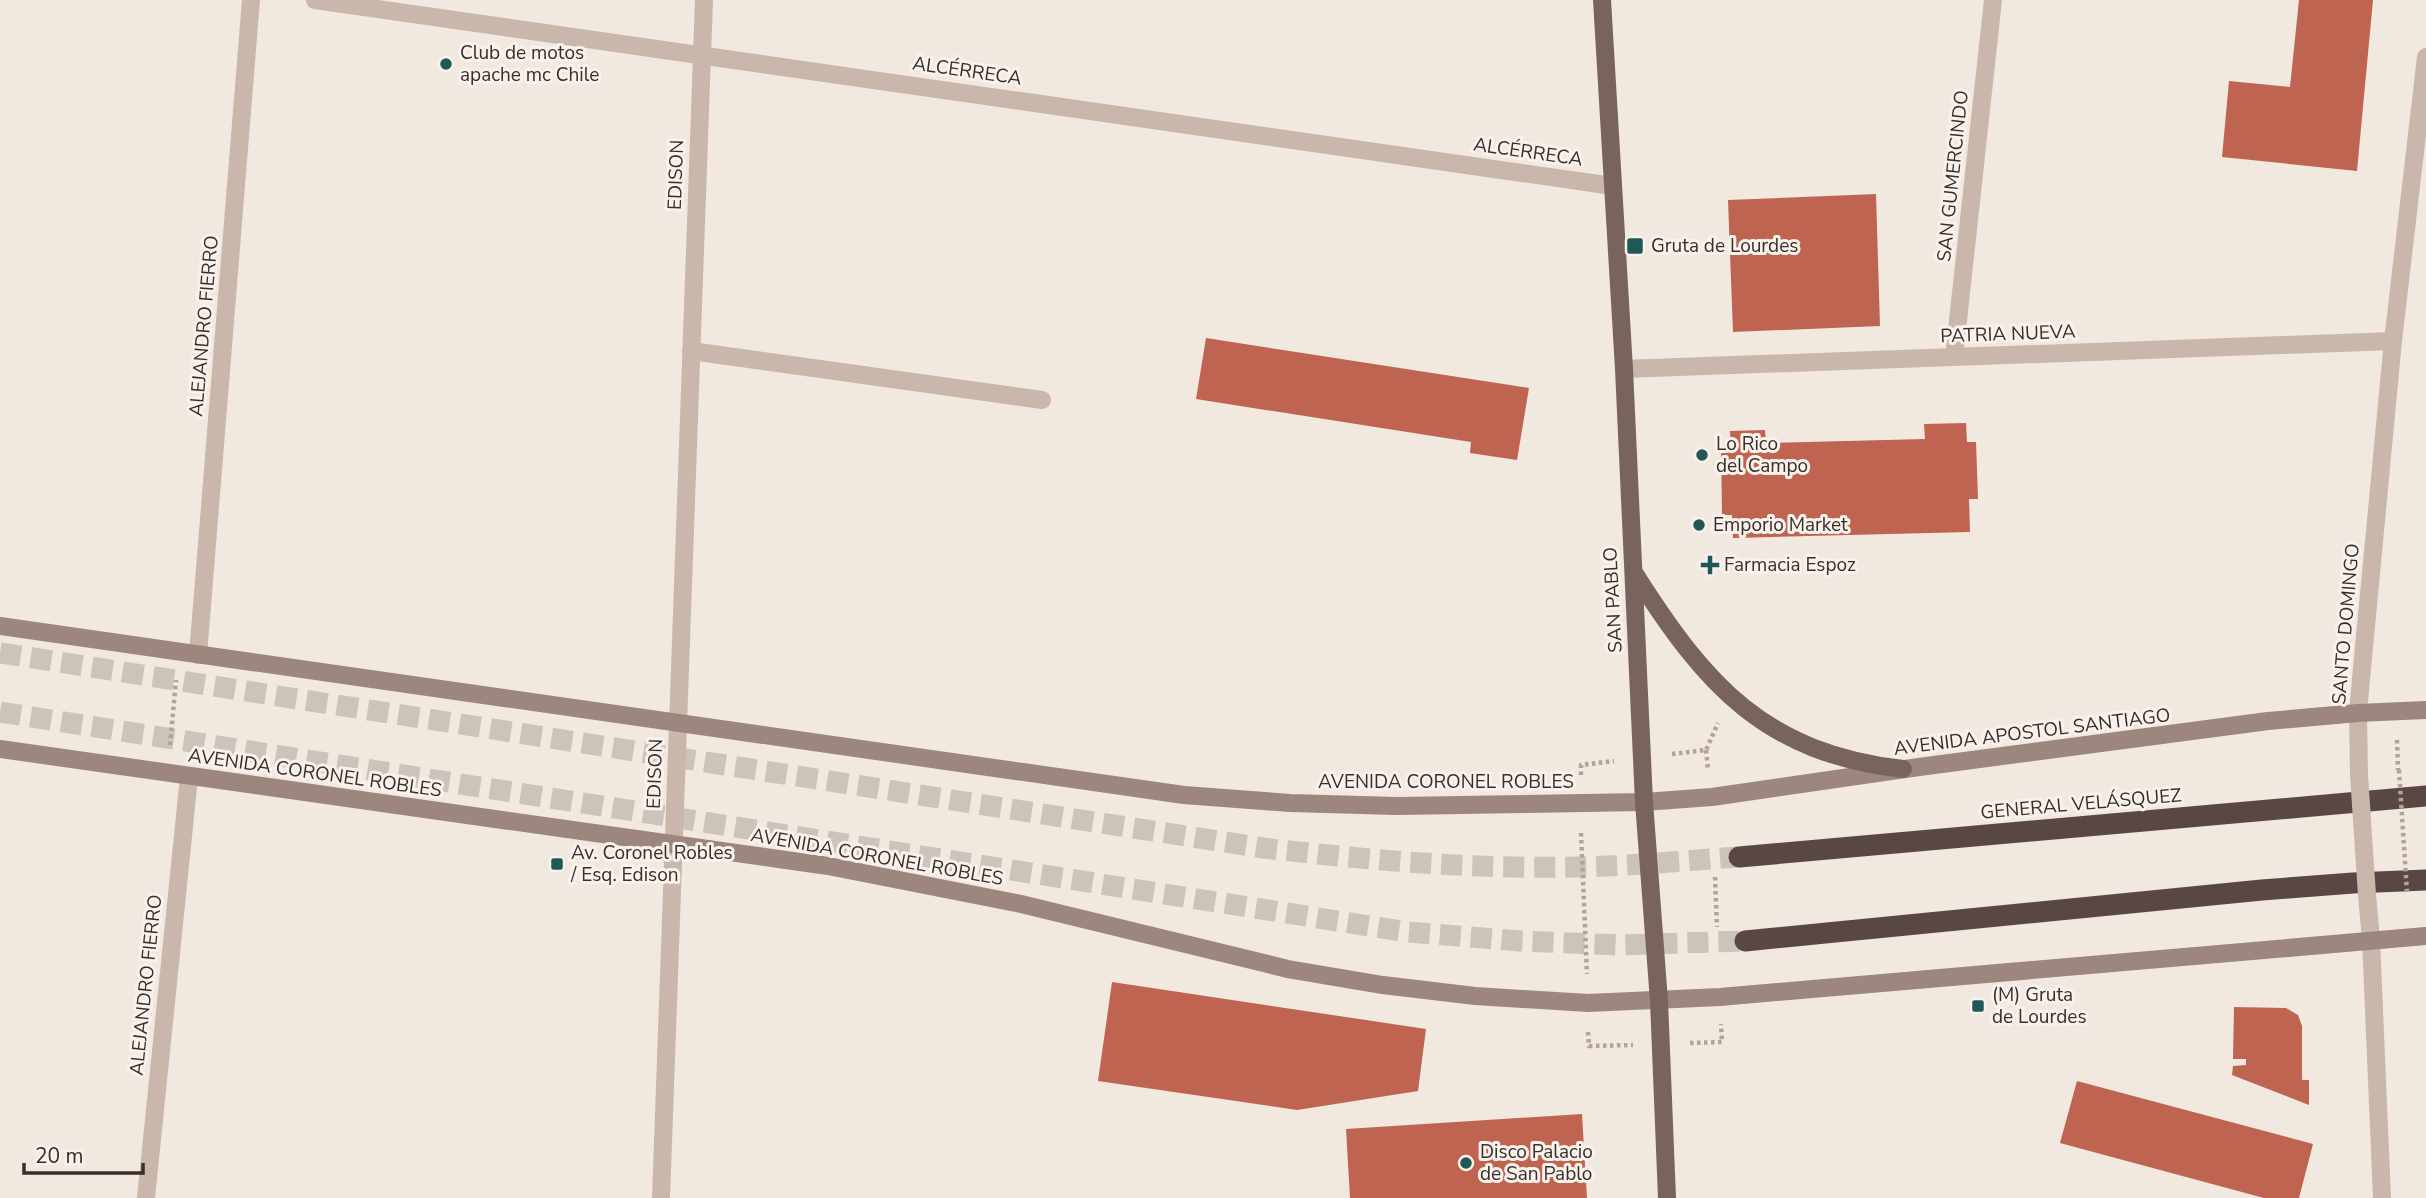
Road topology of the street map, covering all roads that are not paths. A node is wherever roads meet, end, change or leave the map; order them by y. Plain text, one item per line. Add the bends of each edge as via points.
1 (251, 0) edge
2 (314, 0) edge
3 (704, 0) edge
4 (1602, 0) edge
5 (1993, 0) edge
6 (702, 55) junction
7 (2426, 57) edge
8 (1613, 186) junction
9 (2393, 341) junction
10 (691, 351) junction
11 (1954, 357) junction
12 (1624, 369) junction
13 (1042, 400) dead end
14 (1634, 572) junction
15 (0, 626) edge
16 (198, 655) junction
17 (2426, 710) edge
18 (2358, 713) junction
19 (678, 724) junction
20 (0, 749) edge
21 (1903, 769) junction
22 (188, 777) junction
23 (2426, 796) edge
24 (1644, 802) junction
25 (673, 845) junction
26 (1740, 857) tunnel mouth
27 (2426, 880) edge
28 (2426, 936) edge
29 (2371, 939) junction
30 (1745, 941) tunnel mouth
31 (1659, 1000) junction
32 (146, 1198) edge
33 (661, 1198) edge
34 (1667, 1198) edge
35 (2382, 1198) edge

1 - 16 street, ALEJANDRO FIERRO
2 - 6 street, ALCÉRRECA
3 - 6 street, EDISON
4 - 8 main road, SAN PABLO
5 - 11 street, SAN GUMERCINDO
6 - 8 street, ALCÉRRECA
6 - 10 street, EDISON
7 - 9 street, SANTO DOMINGO
8 - 12 main road, SAN PABLO
9 - 11 street, PATRIA NUEVA
9 - 18 street, SANTO DOMINGO
10 - 13 street
10 - 19 street, EDISON
11 - 12 street, PATRIA NUEVA
12 - 14 main road, SAN PABLO
14 - 21 main road via 1685,647 1760,721 1828,755
14 - 24 main road, SAN PABLO
15 - 16 main road, AVENIDA CORONEL ROBLES
16 - 19 main road, AVENIDA CORONEL ROBLES
17 - 18 main road, AVENIDA APOSTOL SANTIAGO
18 - 21 main road, AVENIDA APOSTOL SANTIAGO
18 - 29 street, SANTO DOMINGO, bridge
19 - 24 main road, AVENIDA CORONEL ROBLES via 1184,795 1396,806
19 - 25 street, EDISON
20 - 22 main road, AVENIDA CORONEL ROBLES
21 - 24 main road, AVENIDA APOSTOL SANTIAGO via 1712,797
22 - 25 main road, AVENIDA CORONEL ROBLES
22 - 32 street, ALEJANDRO FIERRO
23 - 26 highway, GENERAL VELÁSQUEZ
24 - 31 main road, SAN PABLO
25 - 31 main road, AVENIDA CORONEL ROBLES via 925,884 1195,948 1383,985 1588,1003
25 - 33 street, EDISON
27 - 30 highway via 2262,890
28 - 29 main road
29 - 31 main road
29 - 35 street, SANTO DOMINGO
31 - 34 main road, SAN PABLO

